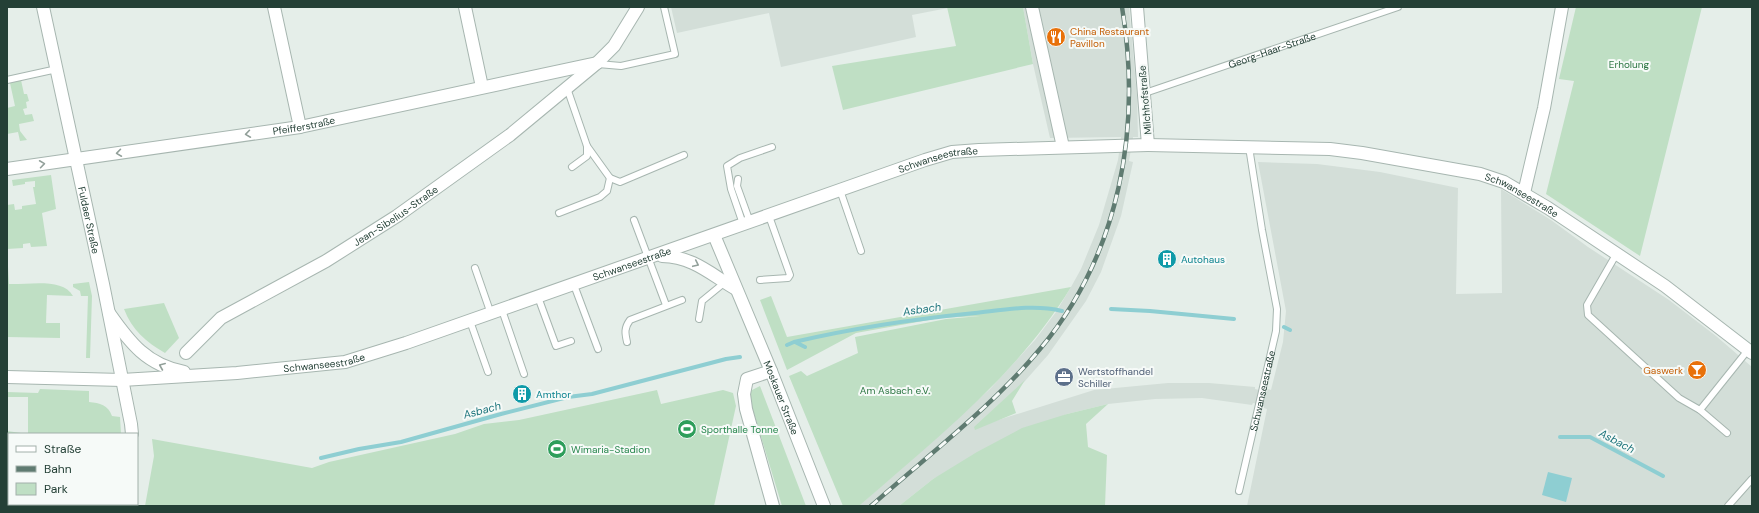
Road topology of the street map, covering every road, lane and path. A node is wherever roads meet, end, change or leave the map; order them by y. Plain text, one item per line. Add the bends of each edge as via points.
1 (43, 7) edge
2 (274, 7) edge
3 (466, 7) edge
4 (638, 7) edge
5 (664, 7) edge
6 (1032, 7) edge
7 (1137, 7) edge
8 (1398, 7) edge
9 (1562, 7) edge
10 (597, 64) junction
11 (57, 68) junction
12 (7, 80) edge
13 (482, 87) junction
14 (567, 88) junction
15 (1145, 93) junction
16 (300, 127) junction
17 (1148, 145) junction
18 (587, 146) junction
19 (1063, 146) junction
20 (1249, 146) junction
21 (772, 147) dead end
22 (684, 155) dead end
23 (77, 159) junction
24 (572, 167) dead end
25 (7, 169) edge
26 (610, 178) junction
27 (738, 179) dead end
28 (840, 190) junction
29 (1524, 193) junction
30 (559, 213) dead end
31 (769, 216) junction
32 (634, 220) dead end
33 (747, 223) junction
34 (714, 235) junction
35 (861, 251) dead end
36 (1617, 253) junction
37 (654, 257) junction
38 (474, 268) dead end
39 (760, 280) dead end
40 (724, 283) junction
41 (574, 285) junction
42 (736, 289) junction
43 (538, 297) junction
44 (682, 300) dead end
45 (666, 305) junction
46 (496, 312) junction
47 (109, 313) junction
48 (699, 319) dead end
49 (470, 321) junction
50 (571, 341) dead end
51 (627, 342) dead end
52 (598, 349) dead end
53 (1750, 351) edge
54 (186, 353) dead end
55 (771, 371) junction
56 (488, 372) dead end
57 (199, 374) junction
58 (524, 374) dead end
59 (7, 377) edge
60 (122, 380) junction
61 (1700, 410) junction
62 (132, 433) edge
63 (1727, 433) dead end
64 (1752, 479) edge
65 (1239, 491) dead end
66 (823, 502) edge
67 (773, 506) edge
68 (1728, 506) edge

1 - 11 street, Fuldaer Straße
2 - 16 street
3 - 13 street
4 - 10 street, Jean-Sibelius-Straße via 614,46
5 - 10 lane via 675,54 621,66
6 - 19 street
7 - 15 street, Milchhofstraße
8 - 15 lane, Georg-Haar-Straße
9 - 29 street via 1544,108
10 - 13 street, Pfeifferstraße
10 - 14 street, Jean-Sibelius-Straße
11 - 12 lane
11 - 23 street, Fuldaer Straße
13 - 16 street, Pfeifferstraße
14 - 18 lane
14 - 54 street, Jean-Sibelius-Straße via 476,161 397,216 326,261 221,318
15 - 17 street, Milchhofstraße
16 -> 23 street, Pfeifferstraße
17 - 19 street, Schwanseestraße
17 - 20 street, Schwanseestraße
18 - 24 lane via 587,156
18 - 26 lane
19 - 28 street, Schwanseestraße via 952,152
20 - 29 street, Schwanseestraße via 1330,149 1362,153 1480,174 1504,182
20 - 65 lane, Schwanseestraße via 1277,308 1276,332
21 - 33 lane via 740,158 727,166 731,189
22 - 26 lane via 620,182
25 -> 23 street, Pfeifferstraße
23 - 47 street, Fuldaer Straße
26 - 30 lane via 607,191 600,197
27 - 33 lane via 737,186
28 - 31 street, Schwanseestraße
28 - 35 lane
29 - 36 street, Schwanseestraße
31 - 33 street, Schwanseestraße
31 - 39 lane via 790,275 788,278
32 - 37 lane
33 - 34 street, Schwanseestraße
34 - 37 street, Schwanseestraße
34 - 42 street, Moskauer Straße
36 - 53 street, Schwanseestraße via 1693,306
36 - 61 lane via 1587,305 1588,315 1678,398
37 -> 40 street via 672,256 696,264
37 - 41 street, Schwanseestraße
37 - 45 lane
38 - 46 lane
40 - 42 street
40 - 48 lane via 702,301
41 - 43 street, Schwanseestraße
41 - 52 lane
42 - 55 street, Moskauer Straße
43 - 46 street, Schwanseestraße
43 - 50 lane via 556,346
44 - 45 lane
45 - 51 lane via 630,320 625,326
46 - 49 street, Schwanseestraße
46 - 58 lane
57 -> 47 street, Schwanseestraße via 172,370 140,352
47 - 60 street, Fuldaer Straße
49 - 56 lane
49 - 57 street, Schwanseestraße via 345,362 237,373
53 - 61 lane
55 - 66 street, Moskauer Straße
55 - 67 street via 747,380 744,394
57 - 60 street, Schwanseestraße
59 - 60 street, Schwanseestraße
60 - 62 street, Fuldaer Straße
61 - 63 lane
64 - 68 lane

